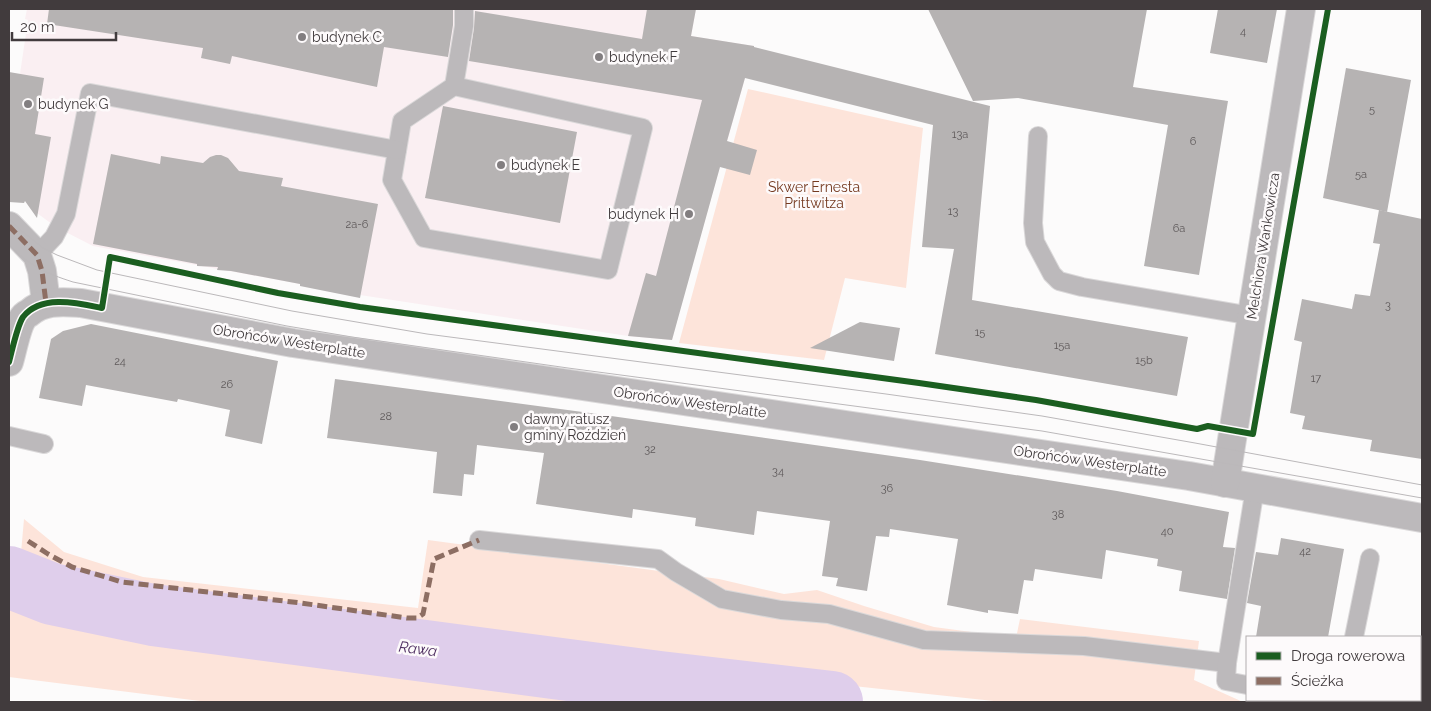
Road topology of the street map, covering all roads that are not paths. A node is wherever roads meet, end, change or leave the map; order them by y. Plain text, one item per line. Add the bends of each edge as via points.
1 (464, 9) edge
2 (1301, 9) edge
3 (454, 86) junction
4 (1038, 136) dead end
5 (397, 150) junction
6 (9, 226) edge
7 (37, 254) junction
8 (46, 303) junction
9 (1252, 316) junction
10 (9, 362) edge
11 (9, 436) edge
12 (44, 444) dead end
13 (1226, 483) junction
14 (1255, 488) junction
15 (1422, 518) edge
16 (479, 540) dead end
17 (1370, 558) dead end
18 (1354, 636) edge
19 (1227, 663) junction
20 (1246, 685) edge

1 - 3 lane
2 - 9 street, Melchiora Wańkowicza
3 - 5 lane via 402,121
3 - 5 lane via 643,128 608,270 424,238 392,180
4 - 9 lane via 1032,223 1035,242 1059,282
5 - 7 lane via 90,93 66,214 54,237
6 - 7 street
7 - 8 street
8 - 10 street via 23,318
8 - 13 street, Obrońców Westerplatte via 81,303 293,343
9 - 13 street, Melchiora Wańkowicza
11 - 12 lane
13 - 14 street, Obrońców Westerplatte
14 - 15 street, Obrońców Westerplatte
14 - 19 lane
16 - 19 lane via 658,559 722,599 781,610 829,614 924,640 1084,646
17 - 18 lane
19 - 20 lane via 1226,680

